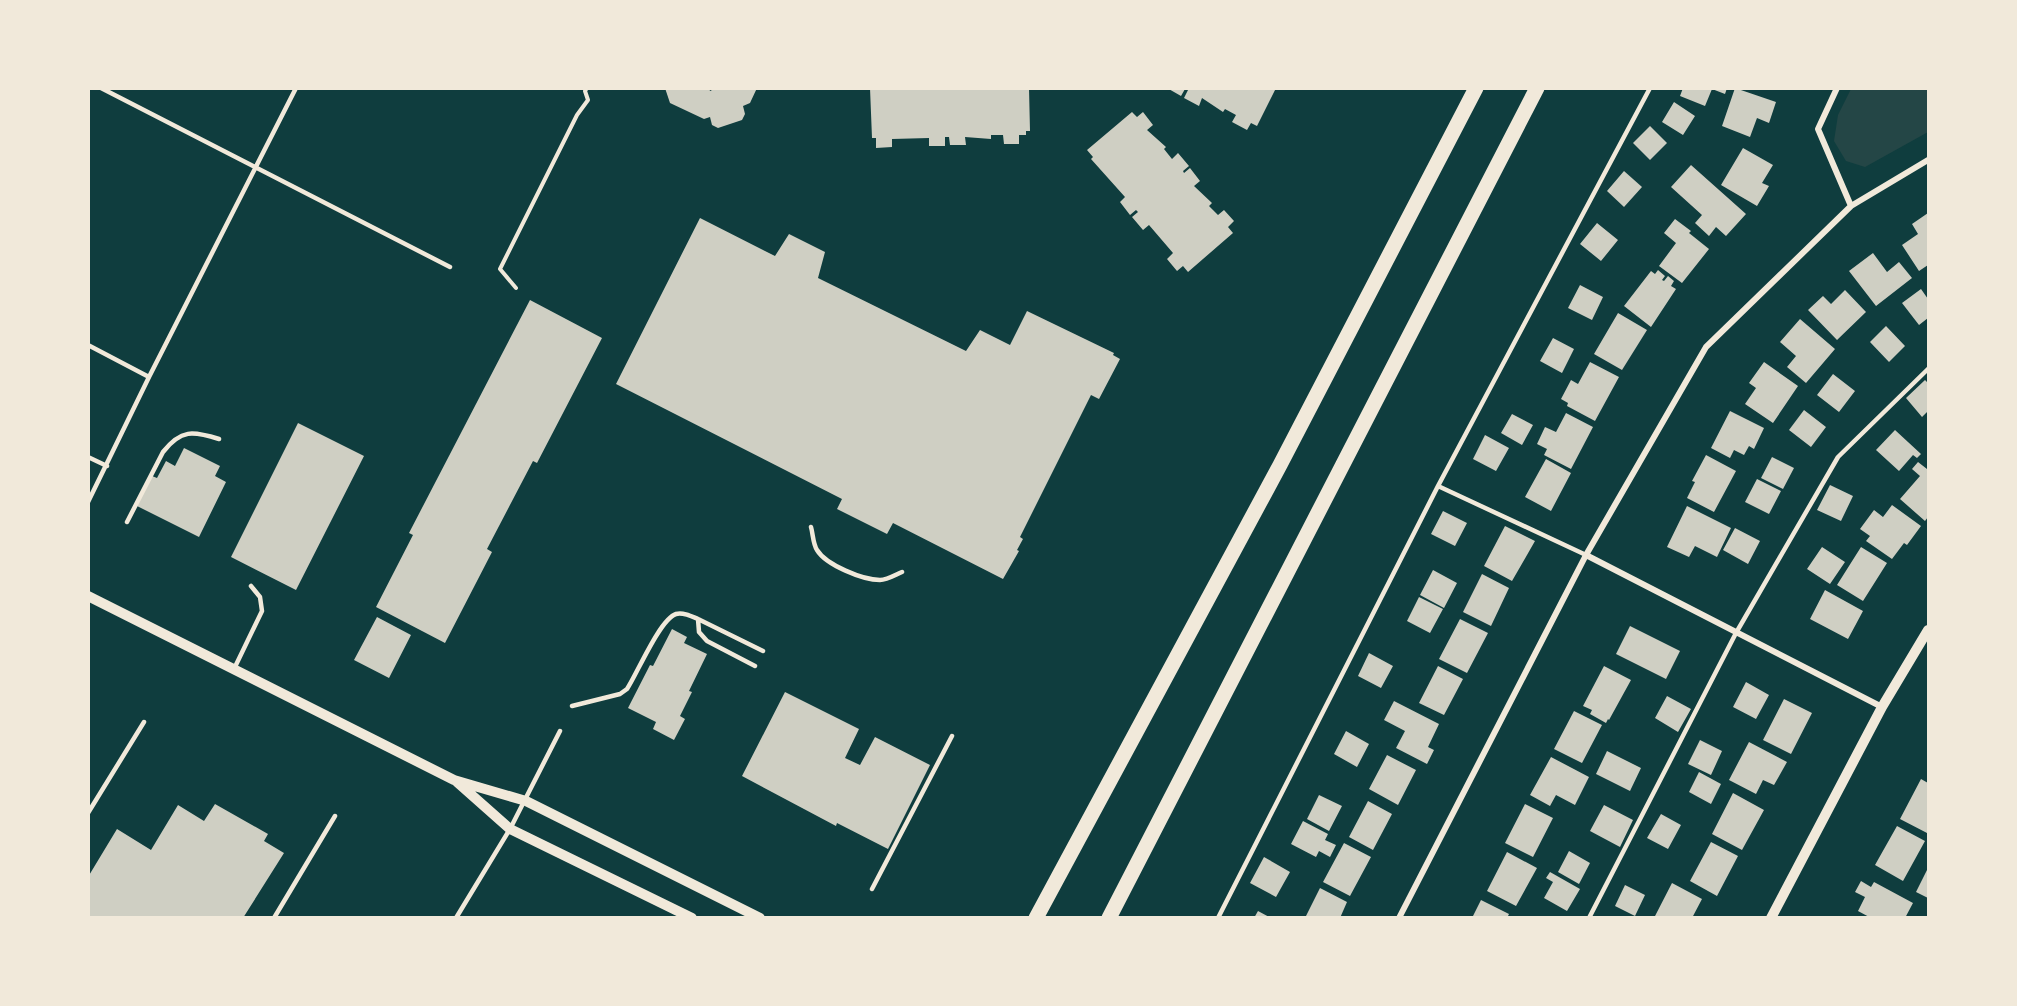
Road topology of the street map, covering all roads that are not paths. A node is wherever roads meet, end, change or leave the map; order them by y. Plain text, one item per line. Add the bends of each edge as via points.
1 (100, 88) edge
2 (296, 88) edge
3 (1476, 88) edge
4 (1537, 88) edge
5 (1650, 88) edge
6 (1837, 88) edge
7 (1929, 160) edge
8 (255, 167) junction
9 (1851, 206) junction
10 (450, 267) dead end
11 (88, 345) edge
12 (1929, 369) edge
13 (150, 377) junction
14 (219, 439) dead end
15 (88, 457) edge
16 (107, 466) junction
17 (1438, 486) junction
18 (88, 502) edge
19 (127, 522) dead end
20 (811, 527) dead end
21 (1586, 555) junction
22 (902, 572) dead end
23 (251, 586) dead end
24 (88, 596) edge
25 (698, 619) junction
26 (1929, 630) edge
27 (1736, 633) junction
28 (762, 651) dead end
29 (755, 666) dead end
30 (234, 669) junction
31 (572, 706) dead end
32 (1882, 707) junction
33 (144, 722) dead end
34 (560, 730) dead end
35 (952, 736) dead end
36 (454, 780) junction
37 (526, 801) junction
38 (88, 813) edge
39 (335, 816) dead end
40 (510, 829) junction
41 (872, 889) dead end
42 (274, 918) edge
43 (456, 918) edge
44 (692, 918) edge
45 (760, 918) edge
46 (1036, 918) edge
47 (1109, 918) edge
48 (1218, 918) edge
49 (1399, 918) edge
50 (1589, 918) edge
51 (1771, 918) edge

1 - 8 lane
2 - 8 lane
3 - 46 main road via 1280,465
4 - 47 main road
5 - 17 lane
6 - 9 street via 1818,129
7 - 9 street
8 - 10 lane
8 - 13 lane
9 - 21 street via 1706,346
11 - 13 lane
12 - 27 lane via 1838,457
13 - 16 lane
14 - 19 lane via 188,433 171,442
15 - 16 lane
16 - 18 lane
17 - 21 lane
17 - 48 lane
20 - 22 lane via 820,555 861,578 883,580
21 - 27 street
21 - 49 street
23 - 30 lane via 260,597 262,611
24 - 30 street
25 - 28 lane
25 - 29 lane via 702,637
25 - 31 lane via 678,613 670,617 627,689
26 - 32 street
27 - 32 street
27 - 50 lane
30 - 36 street
32 - 51 street
33 - 38 lane
34 - 37 lane
35 - 41 lane
36 - 37 street
36 - 40 street
37 - 40 lane
37 - 45 street
39 - 42 lane
40 - 43 lane
40 - 44 street

